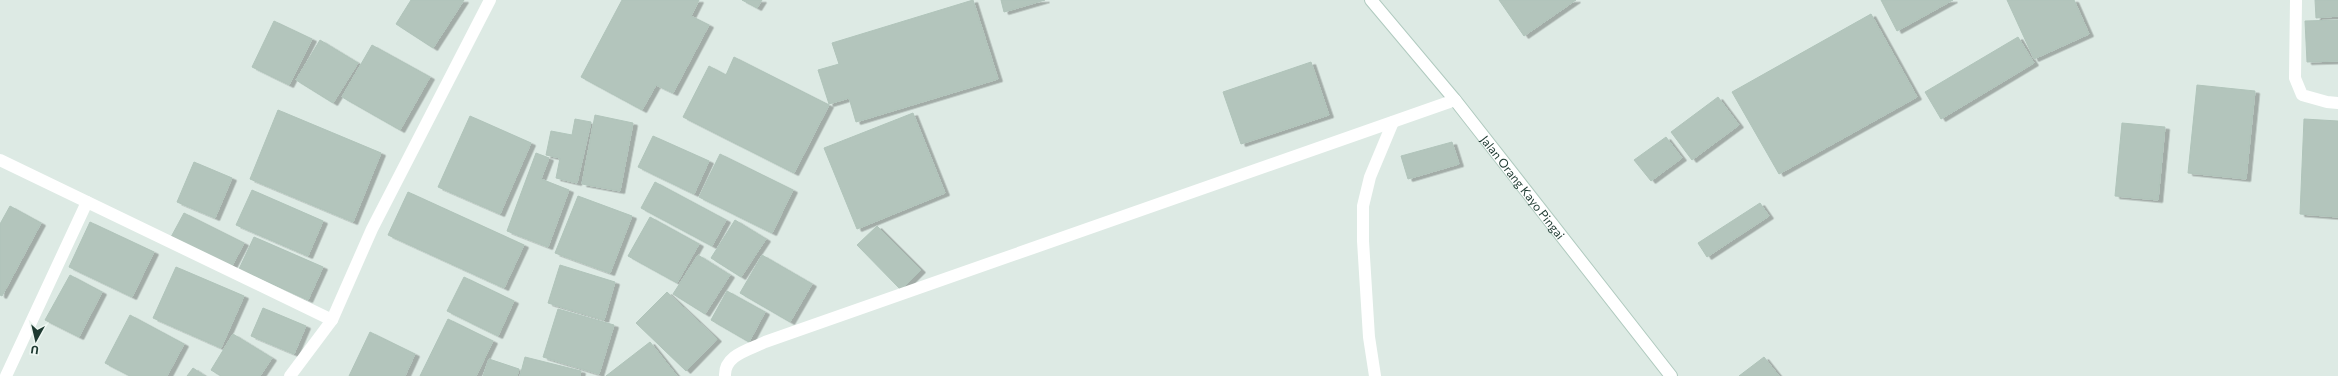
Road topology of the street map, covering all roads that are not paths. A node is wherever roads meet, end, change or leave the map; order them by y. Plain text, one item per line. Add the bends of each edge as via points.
1 (490, 0) edge
2 (1371, 0) edge
3 (2296, 0) edge
4 (1455, 100) junction
5 (2338, 103) edge
6 (1393, 122) junction
7 (0, 160) edge
8 (87, 202) junction
9 (332, 320) junction
10 (6, 376) edge
11 (290, 376) edge
12 (725, 376) edge
13 (1375, 376) edge
14 (1671, 376) edge

1 - 9 street via 372,229
2 - 4 street, Jalan Orang Kayo Pingai
3 - 5 street via 2295,78 2302,95
4 - 6 street
4 - 14 street, Jalan Orang Kayo Pingai
6 - 12 street via 765,342 729,360
6 - 13 street via 1370,177 1363,206 1364,257
7 - 8 street
8 - 9 street
8 - 10 street
9 - 11 street

